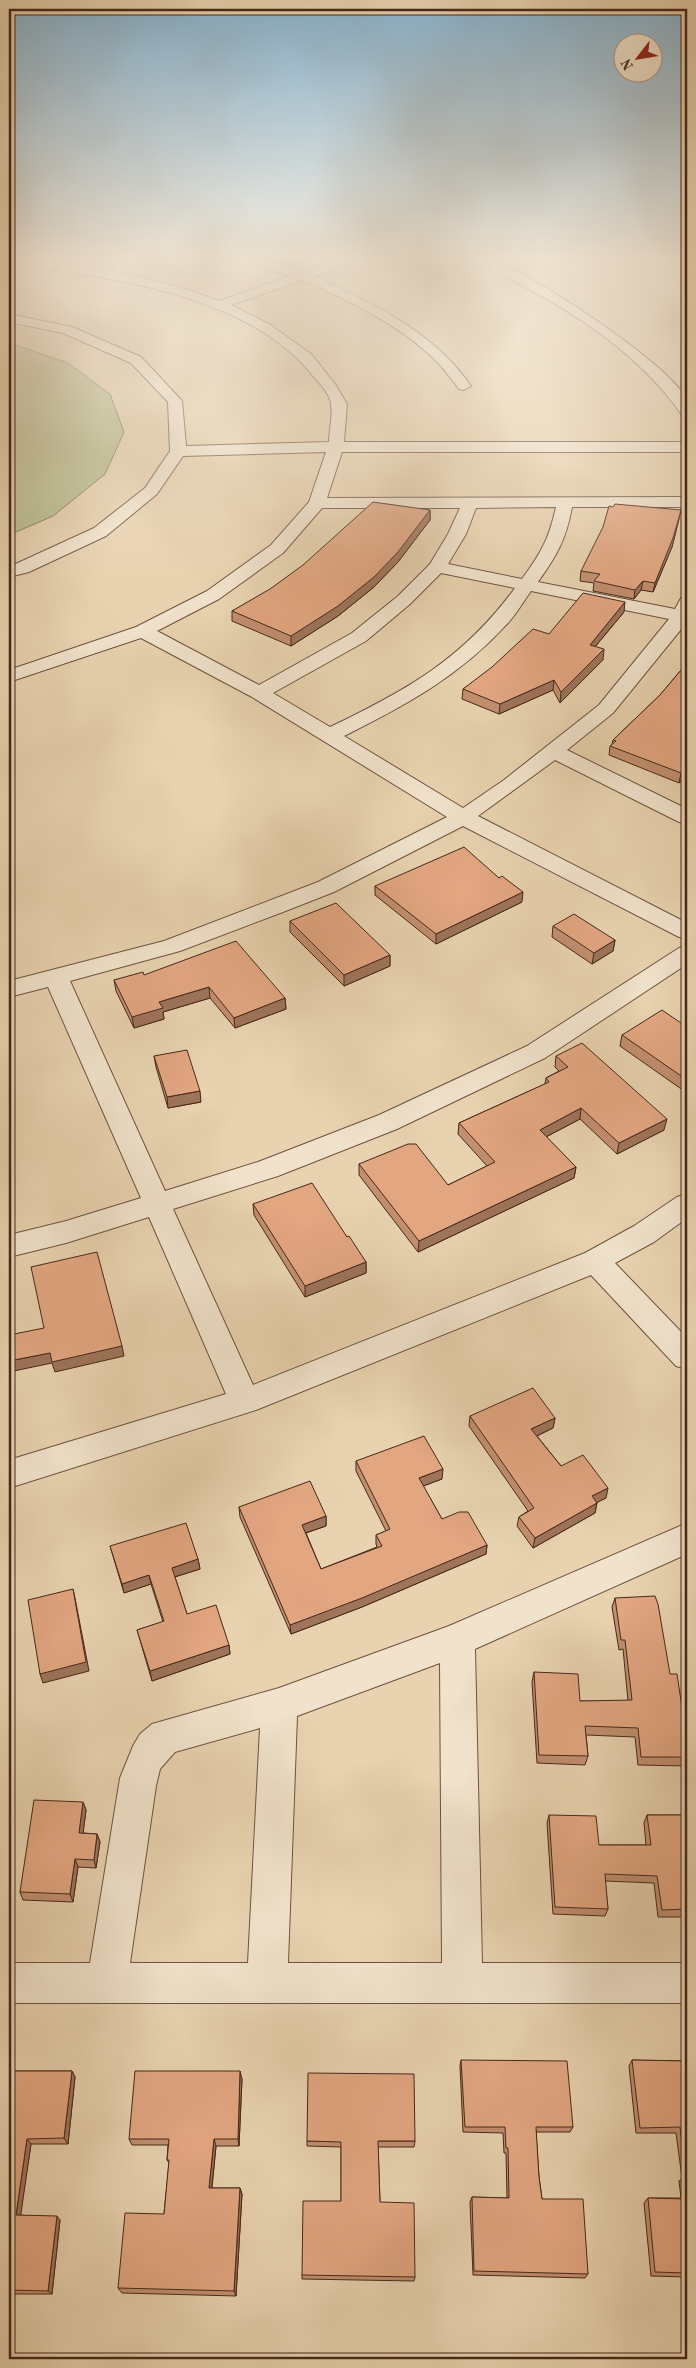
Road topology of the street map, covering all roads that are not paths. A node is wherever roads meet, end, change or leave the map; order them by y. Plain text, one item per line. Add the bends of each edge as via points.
1 (142, 367) edge
2 (314, 367) edge
3 (450, 367) edge
4 (645, 367) edge
5 (464, 386) dead end
6 (687, 412) edge
7 (336, 447) junction
8 (687, 447) edge
9 (178, 451) junction
10 (687, 502) edge
11 (317, 503) junction
12 (470, 503) junction
13 (565, 503) junction
14 (437, 567) junction
15 (9, 572) edge
16 (527, 587) junction
17 (685, 612) edge
18 (144, 631) junction
19 (9, 676) edge
20 (259, 693) junction
21 (330, 735) junction
22 (553, 751) junction
23 (687, 816) edge
24 (463, 817) junction
25 (687, 932) edge
26 (687, 953) edge
27 (56, 977) junction
28 (9, 989) edge
29 (157, 1203) junction
30 (687, 1204) edge
31 (9, 1246) edge
32 (595, 1261) junction
33 (687, 1357) edge
34 (245, 1401) junction
35 (9, 1476) edge
36 (687, 1538) edge
37 (457, 1640) junction
38 (279, 1706) junction
39 (9, 1982) edge
40 (107, 1983) junction
41 (267, 1983) junction
42 (462, 1983) junction
43 (687, 1983) edge

1 - 9 street via 175,401
2 - 7 street via 340,404
3 - 5 street
4 - 6 street via 665,383
7 - 8 street
7 - 9 street
7 - 11 street
9 - 15 street via 151,491 100,532
10 - 13 street
11 - 12 street
11 - 18 street via 277,549 213,595
12 - 13 street
12 - 14 street via 457,534
13 - 16 street via 551,551
14 - 16 street
14 - 20 street via 404,600 359,637
16 - 17 street
16 - 21 street via 501,620 460,659 401,700
17 - 22 street via 606,709
18 - 19 street
18 - 20 street
20 - 21 street
21 - 24 street
22 - 23 street
22 - 24 street
24 - 25 street
24 - 27 street via 326,887 172,946
26 - 29 street via 536,1052 494,1073 388,1122 268,1169
27 - 28 street
27 - 29 street
29 - 31 street
29 - 34 street
30 - 32 street via 644,1234
32 - 33 street
32 - 34 street
34 - 35 street
36 - 37 street
37 - 38 street
37 - 42 street
38 - 40 street via 165,1737 149,1751 137,1786
38 - 41 street
39 - 40 street
40 - 41 street
41 - 42 street
42 - 43 street

